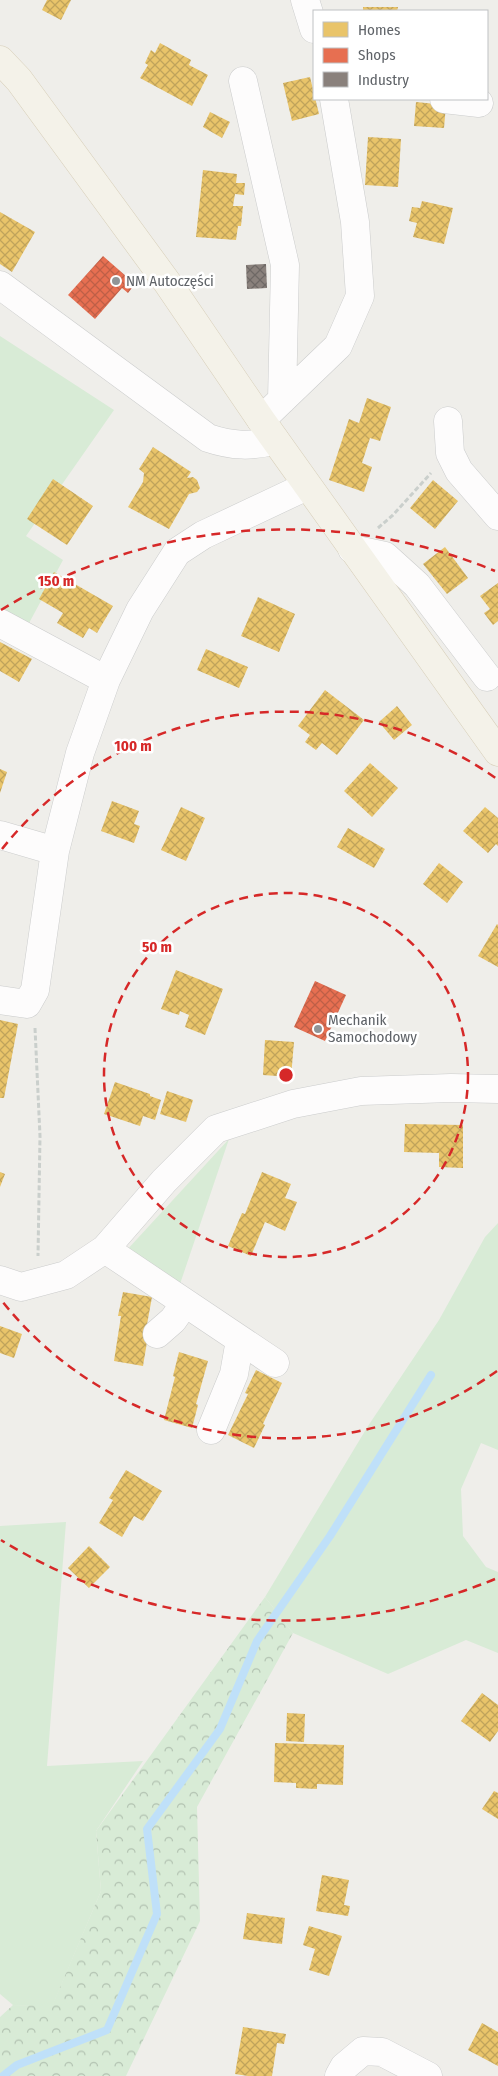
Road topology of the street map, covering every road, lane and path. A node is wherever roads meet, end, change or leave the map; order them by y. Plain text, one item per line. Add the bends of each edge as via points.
1 (305, 0) edge
2 (313, 26) edge
3 (0, 60) edge
4 (243, 81) dead end
5 (334, 100) edge
6 (453, 100) edge
7 (479, 103) dead end
8 (0, 285) edge
9 (282, 400) junction
10 (448, 421) dead end
11 (268, 430) junction
12 (450, 452) junction
13 (307, 486) junction
14 (498, 516) edge
15 (352, 549) junction
16 (0, 623) edge
17 (493, 671) edge
18 (106, 680) junction
19 (466, 706) junction
20 (498, 752) edge
21 (0, 835) edge
22 (55, 851) junction
23 (0, 1000) edge
24 (35, 1015) junction
25 (498, 1089) edge
26 (105, 1249) junction
27 (0, 1280) edge
28 (39, 1282) junction
29 (185, 1303) junction
30 (157, 1334) dead end
31 (240, 1340) junction
32 (275, 1362) dead end
33 (212, 1430) dead end
34 (339, 2076) edge
35 (428, 2076) edge

1 - 2 street
3 - 11 main road via 19,80 126,225
4 - 9 street via 286,265
5 - 9 street via 355,222 360,296 338,346
6 - 7 street
8 - 11 street via 208,438 240,446 259,445
9 - 11 street
10 - 12 street
11 - 13 main road
12 - 14 street via 459,472
12 - 15 path via 393,516
13 - 15 main road
13 - 18 street via 203,535 177,552 140,610
15 - 17 street via 385,556 417,585
15 - 19 main road
16 - 18 street
17 - 19 street
18 - 22 street via 80,753
19 - 20 main road
21 - 22 street
22 - 24 street via 35,990
23 - 24 street
24 - 28 path via 40,1136
25 - 26 street via 361,1091 293,1104 216,1129 164,1181
26 - 28 street via 66,1275
26 - 29 street
27 - 28 street via 21,1287
29 - 30 street
29 - 31 street
31 - 32 street
31 - 33 street via 234,1374
34 - 35 street via 344,2067 363,2051 382,2052

